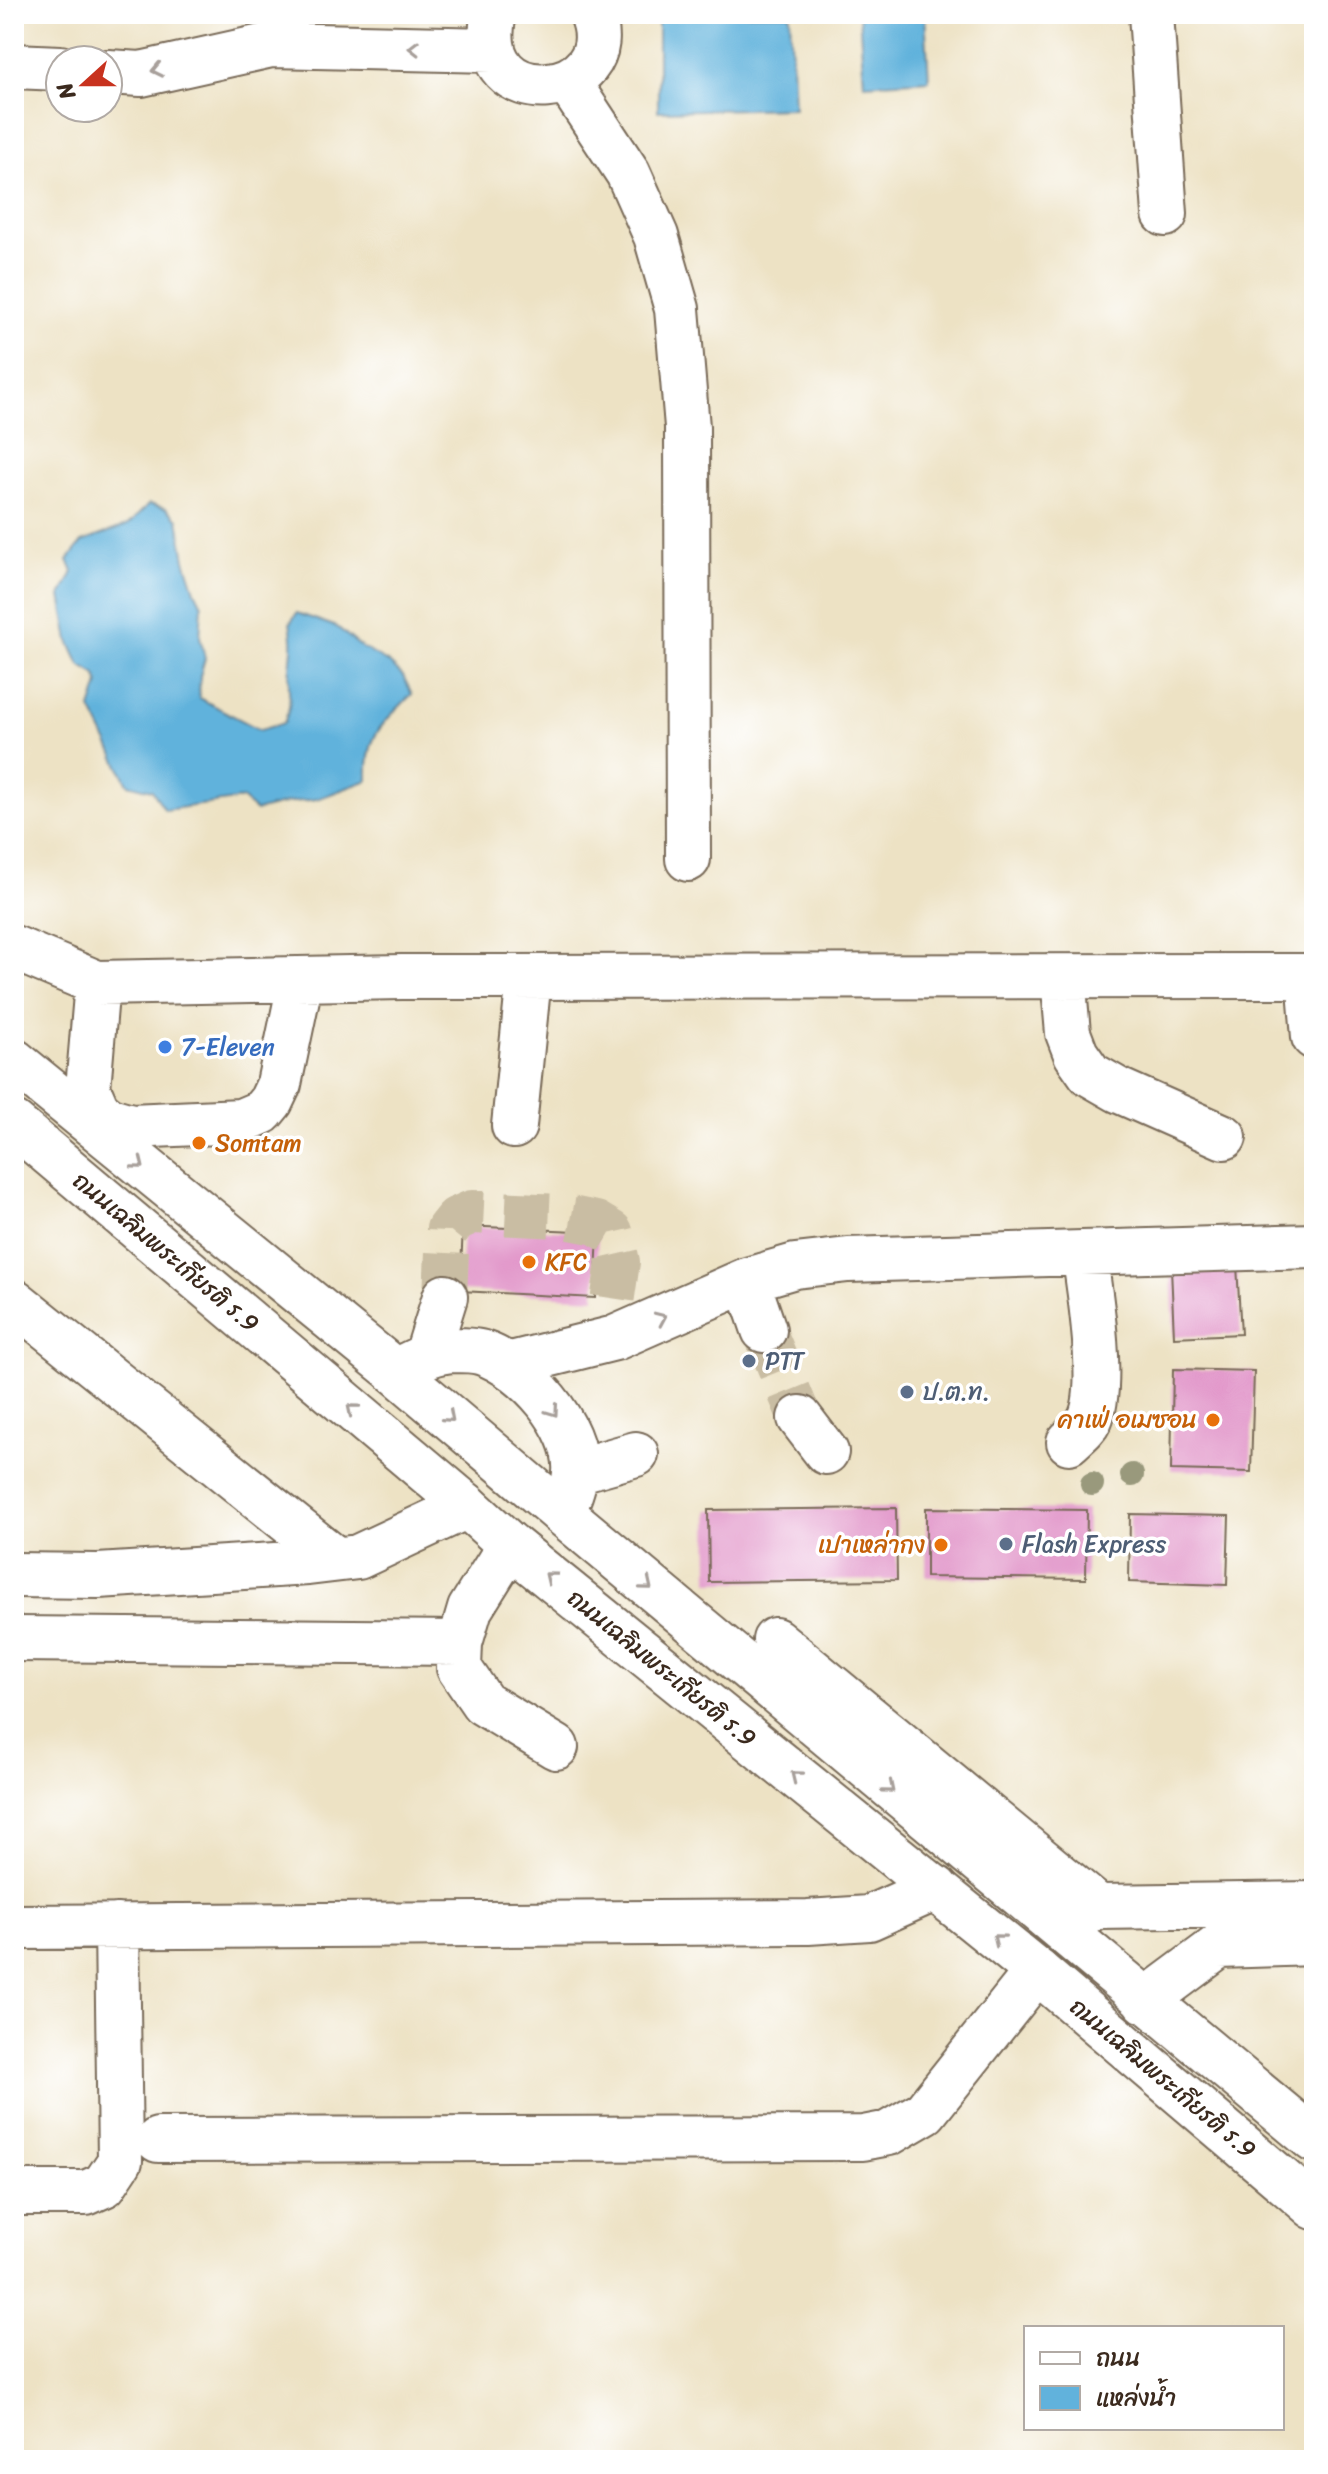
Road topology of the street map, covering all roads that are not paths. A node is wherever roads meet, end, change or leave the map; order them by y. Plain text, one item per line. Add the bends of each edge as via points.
1 (592, 14) edge
2 (1151, 14) edge
3 (270, 30) edge
4 (493, 32) edge
5 (14, 66) edge
6 (44, 67) edge
7 (124, 73) edge
8 (568, 82) junction
9 (1165, 214) dead end
10 (688, 859) dead end
11 (14, 948) edge
12 (1312, 976) edge
13 (529, 977) junction
14 (1063, 977) junction
15 (301, 979) junction
16 (97, 983) junction
17 (1314, 1037) edge
18 (14, 1061) edge
19 (14, 1124) edge
20 (514, 1126) dead end
21 (1224, 1137) dead end
22 (1314, 1246) edge
23 (1084, 1253) junction
24 (747, 1280) junction
25 (445, 1297) tunnel mouth
26 (14, 1301) edge
27 (764, 1330) tunnel mouth
28 (411, 1363) junction
29 (507, 1365) junction
30 (800, 1418) tunnel mouth
31 (1069, 1442) dead end
32 (826, 1452) dead end
33 (636, 1454) dead end
34 (576, 1471) junction
35 (467, 1506) junction
36 (562, 1513) junction
37 (510, 1545) junction
38 (335, 1559) junction
39 (14, 1575) edge
40 (14, 1639) edge
41 (775, 1640) dead end
42 (460, 1643) junction
43 (556, 1747) dead end
44 (936, 1888) junction
45 (1314, 1904) edge
46 (1098, 1907) junction
47 (117, 1926) junction
48 (14, 1927) edge
49 (1058, 1929) junction
50 (1314, 1943) edge
51 (1037, 1971) junction
52 (1145, 2001) junction
53 (158, 2140) dead end
54 (1314, 2140) edge
55 (14, 2193) edge
56 (1314, 2207) edge

1 - 8 street via 597,37 593,55
2 - 9 street
4 -> 3 street
3 -> 7 street via 141,74
4 - 8 street via 501,66 514,79 531,87
5 - 6 street
8 - 10 street via 628,173 656,236 677,309 687,427
11 - 16 street
12 - 14 street
12 - 17 street
13 - 14 street
13 - 15 street
13 - 20 street
14 - 21 street via 1068,1033 1090,1074
15 - 16 street
15 - 16 street via 279,1084 262,1112 241,1121 131,1126 97,1110 88,1089
18 -> 28 street, ถนนเฉลิมพระเกียรติ ร.9
35 -> 19 street, ถนนเฉลิมพระเกียรติ ร.9
22 - 23 street
23 - 24 street via 848,1260 795,1266
23 - 31 street via 1093,1313 1096,1401 1089,1423
24 - 27 street
29 -> 24 street via 613,1323
25 - 28 street
26 - 38 street
28 - 29 street via 451,1350 481,1352
28 -> 36 street, ถนนเฉลิมพระเกียรติ ร.9
29 -> 34 street via 552,1406 571,1441
30 - 32 street
33 - 34 street
34 - 36 street
35 - 37 street, ถนนเฉลิมพระเกียรติ ร.9
35 - 38 street via 358,1557
36 -> 49 street, ถนนเฉลิมพระเกียรติ ร.9
37 - 42 street via 470,1609
44 -> 37 street, ถนนเฉลิมพระเกียรติ ร.9
38 - 39 street via 98,1576
40 - 42 street
41 - 46 street
42 - 43 street via 459,1668 483,1703
44 - 47 street via 869,1918 808,1922
51 -> 44 street, ถนนเฉลิมพระเกียรติ ร.9
45 - 46 street
46 - 49 street
47 - 48 street
47 - 55 street via 120,2161 104,2185 86,2193
49 - 52 street, ถนนเฉลิมพระเกียรติ ร.9
50 - 52 street via 1219,1946
51 - 53 street via 925,2112 876,2136
51 - 56 street, ถนนเฉลิมพระเกียรติ ร.9
52 - 54 street, ถนนเฉลิมพระเกียรติ ร.9

